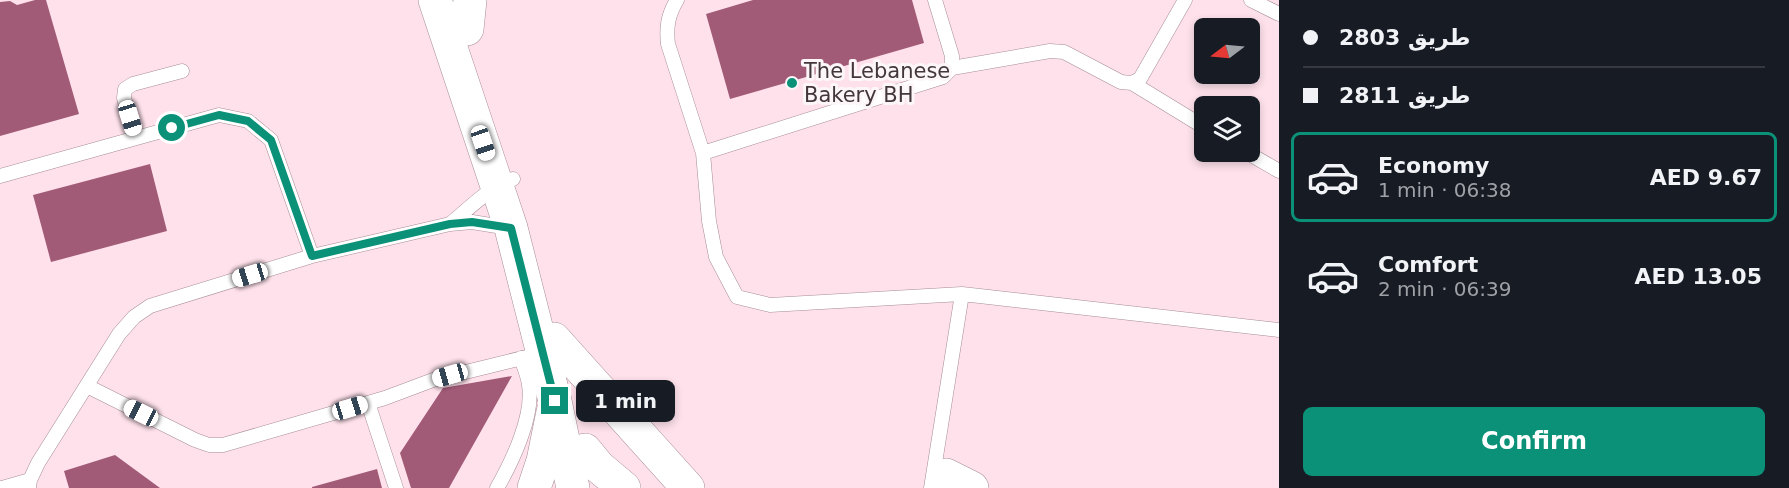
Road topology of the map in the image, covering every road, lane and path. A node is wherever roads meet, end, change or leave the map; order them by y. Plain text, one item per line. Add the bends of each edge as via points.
1 (435, 0) edge
2 (677, 0) edge
3 (935, 0) edge
4 (1185, 0) edge
5 (1251, 0) edge
6 (465, 10) edge
7 (1279, 14) edge
8 (952, 68) junction
9 (182, 71) dead end
10 (1132, 83) junction
11 (1194, 121) edge
12 (136, 138) junction
13 (703, 153) junction
14 (1260, 160) edge
15 (1279, 171) edge
16 (0, 176) edge
17 (506, 182) junction
18 (450, 224) junction
19 (518, 226) junction
20 (312, 256) junction
21 (962, 294) junction
22 (1279, 330) edge
23 (540, 350) junction
24 (87, 386) junction
25 (555, 401) junction
26 (368, 403) junction
27 (941, 427) junction
28 (585, 450) junction
29 (30, 484) edge
30 (949, 485) edge
31 (2, 488) edge
32 (396, 488) edge
33 (497, 488) edge
34 (534, 488) edge
35 (573, 488) edge
36 (596, 488) edge
37 (624, 488) edge
38 (688, 488) edge

1 - 17 street
2 - 13 lane via 669,13 668,44
3 - 8 lane
4 - 10 lane via 1140,79
5 - 7 lane
6 - 17 street
8 - 10 lane via 1057,51 1120,82
8 - 13 lane via 925,85
9 - 12 lane via 125,89 124,99
10 - 11 lane
12 - 16 lane
12 - 20 lane via 219,115 248,121 271,140
13 - 21 lane via 716,257 737,297 770,305
14 - 15 lane
17 - 18 lane via 485,193
17 - 19 street
18 - 19 lane
18 - 20 lane
19 - 23 street
20 - 24 lane via 150,306 119,334
21 - 22 lane
21 - 27 lane
23 - 25 street
23 - 26 lane
23 - 28 street
23 - 33 lane via 519,441
23 - 38 street
24 - 26 lane via 195,440 223,446
24 - 29 lane via 38,463
25 - 34 street
25 - 35 street
26 - 32 lane
27 - 30 lane
27 - 30 lane
28 - 36 street
28 - 37 street
29 - 31 lane

